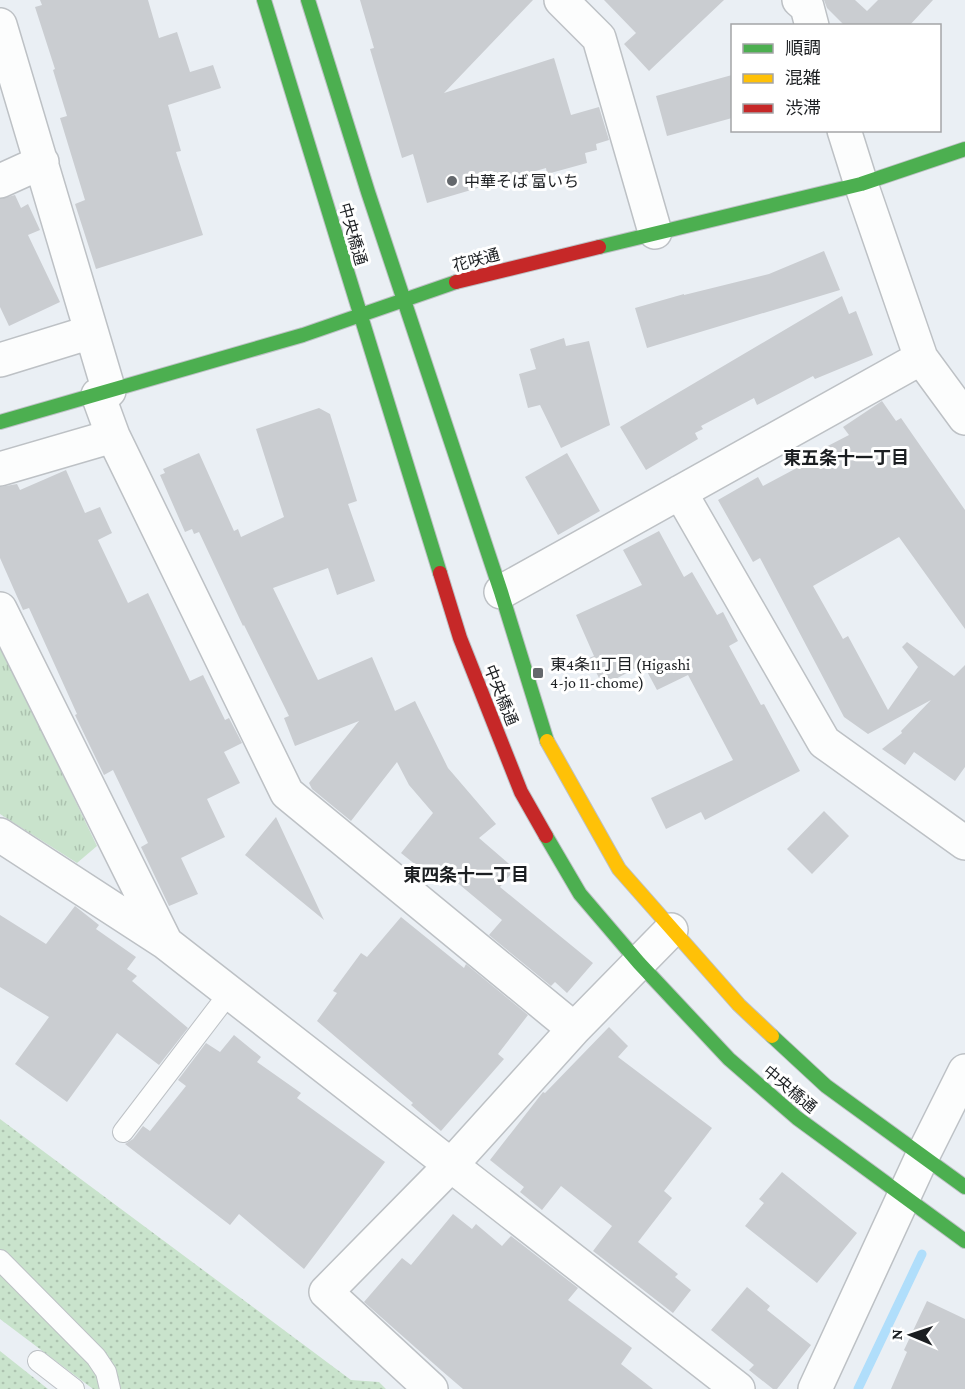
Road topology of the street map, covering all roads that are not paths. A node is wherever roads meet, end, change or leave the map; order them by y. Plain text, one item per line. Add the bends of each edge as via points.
1 (264, 0) edge
2 (308, 0) edge
3 (561, 0) edge
4 (800, 0) edge
5 (811, 24) edge
6 (0, 25) edge
7 (845, 132) edge
8 (965, 149) edge
9 (42, 162) junction
10 (0, 181) edge
11 (861, 184) junction
12 (655, 232) junction
13 (404, 300) junction
14 (359, 316) junction
15 (92, 332) junction
16 (921, 358) junction
17 (0, 360) edge
18 (103, 393) junction
19 (965, 417) edge
20 (0, 422) edge
21 (113, 436) junction
22 (0, 469) edge
23 (680, 492) junction
24 (501, 592) junction
25 (0, 609) edge
26 (0, 835) edge
27 (965, 843) edge
28 (671, 930) junction
29 (166, 943) junction
30 (639, 963) junction
31 (230, 992) junction
32 (574, 1029) junction
33 (965, 1071) edge
34 (123, 1132) dead end
35 (922, 1157) junction
36 (452, 1164) junction
37 (965, 1187) edge
38 (903, 1197) junction
39 (965, 1241) edge
40 (0, 1260) edge
41 (38, 1361) dead end
42 (74, 1389) edge
43 (110, 1389) edge
44 (431, 1389) edge
45 (738, 1389) edge
46 (815, 1389) edge

1 - 14 street, 中央橋通
2 - 13 street, 中央橋通
3 - 12 street via 599,38
4 - 5 street via 807,7
6 - 9 street
7 - 11 street
8 - 11 street, 花咲通
9 - 10 street
9 - 15 street
11 - 12 street, 花咲通
11 - 16 street
12 - 13 street, 花咲通 via 463,280
13 - 14 street, 花咲通
13 - 24 street, 中央橋通
14 - 18 street, 花咲通
14 - 30 street, 中央橋通 via 460,638 521,792 580,894
15 - 17 street
15 - 18 street
16 - 19 street
16 - 23 street
18 - 20 street, 花咲通
18 - 21 street
21 - 22 street
21 - 32 street via 287,794
23 - 24 street
23 - 27 street via 824,742
24 - 28 street, 中央橋通 via 546,739 619,869
25 - 29 street
26 - 29 street
28 - 30 street
28 - 35 street, 中央橋通 via 739,1005 826,1086
29 - 31 street
30 - 32 street
30 - 38 street, 中央橋通 via 729,1059 797,1118
31 - 34 lane
31 - 36 street
32 - 36 street
33 - 35 street
35 - 37 street, 中央橋通
35 - 38 street
36 - 44 street via 326,1292
36 - 45 street
38 - 39 street, 中央橋通
38 - 46 street
40 - 43 lane via 96,1357 106,1372
41 - 42 lane

